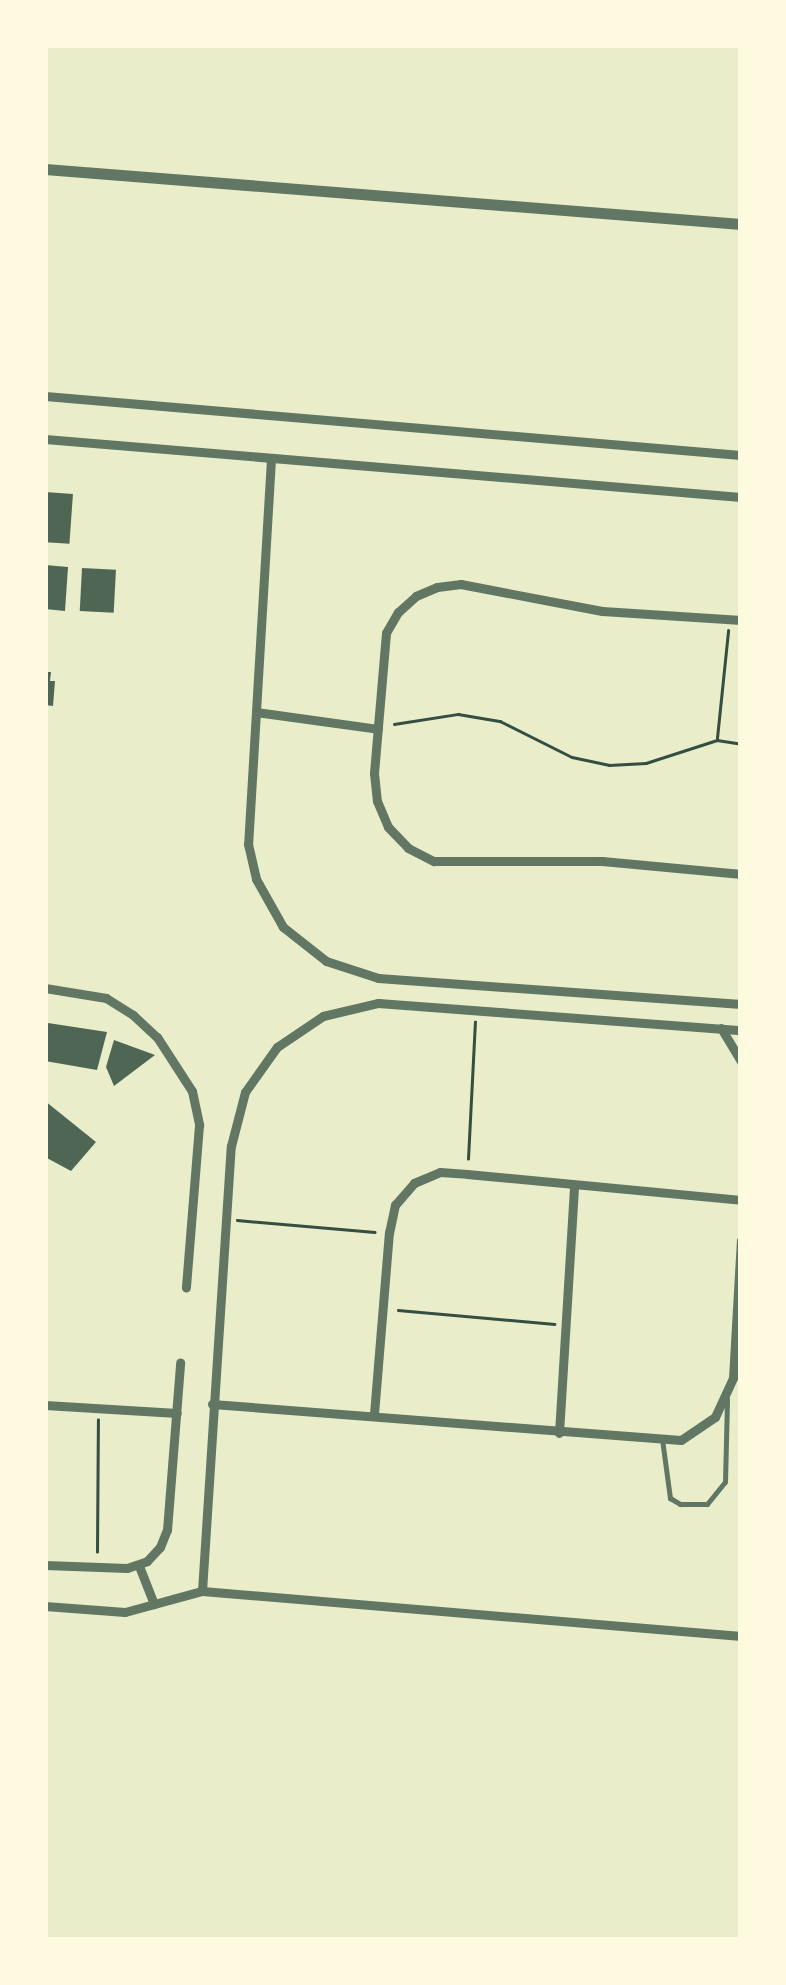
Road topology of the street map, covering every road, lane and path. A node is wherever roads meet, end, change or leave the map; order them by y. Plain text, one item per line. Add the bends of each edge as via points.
1 (45, 168) edge
2 (741, 224) edge
3 (45, 396) edge
4 (45, 439) edge
5 (741, 455) edge
6 (271, 459) junction
7 (741, 497) edge
8 (729, 620) junction
9 (741, 620) edge
10 (256, 712) junction
11 (378, 729) junction
12 (717, 740) junction
13 (741, 744) edge
14 (741, 874) edge
15 (45, 988) edge
16 (741, 1004) edge
17 (475, 1010) junction
18 (721, 1028) junction
19 (741, 1030) edge
20 (741, 1061) edge
21 (467, 1174) junction
22 (574, 1187) junction
23 (741, 1200) edge
24 (226, 1219) junction
25 (389, 1233) junction
26 (741, 1240) edge
27 (186, 1287) dead end
28 (383, 1308) junction
29 (566, 1325) junction
30 (180, 1363) dead end
31 (726, 1398) junction
32 (45, 1404) edge
33 (212, 1404) junction
34 (98, 1408) junction
35 (177, 1413) junction
36 (374, 1414) junction
37 (560, 1433) junction
38 (662, 1439) junction
39 (45, 1565) edge
40 (139, 1566) junction
41 (97, 1568) junction
42 (202, 1591) junction
43 (154, 1604) junction
44 (45, 1606) edge
45 (741, 1636) edge

1 - 2 street
3 - 5 street
4 - 6 street
6 - 7 street
6 - 10 street
8 - 9 street
8 - 11 street via 602,611 461,584 437,587 407,604 386,633
8 - 12 path
10 - 11 street
10 - 16 street via 251,862 283,927 326,961 378,978
11 - 12 path via 458,714 500,721 572,757 609,765 646,763
11 - 14 street via 376,802 408,848 434,861 602,861
12 - 13 path
15 - 27 street via 106,998 133,1015 157,1037 192,1091 199,1125
17 - 18 street
17 - 21 path
17 - 24 street via 378,1004 324,1016 277,1047 245,1092 231,1146
18 - 19 street
18 - 20 street
21 - 22 street
21 - 25 street via 440,1172 414,1183 395,1205
22 - 23 street
22 - 29 street
24 - 25 path
24 - 33 street
25 - 28 street
26 - 31 street via 733,1378
28 - 29 path
28 - 36 street
29 - 37 street
30 - 35 street
31 - 38 street via 700,1430 681,1440
31 - 38 lane via 725,1482 708,1504 670,1498
32 - 34 street
33 - 36 street
33 - 42 street
34 - 35 street
34 - 41 path
35 - 40 street via 164,1539
36 - 37 street
37 - 38 street
39 - 41 street
40 - 41 street
40 - 43 street
42 - 43 street
42 - 45 street
43 - 44 street via 126,1612

